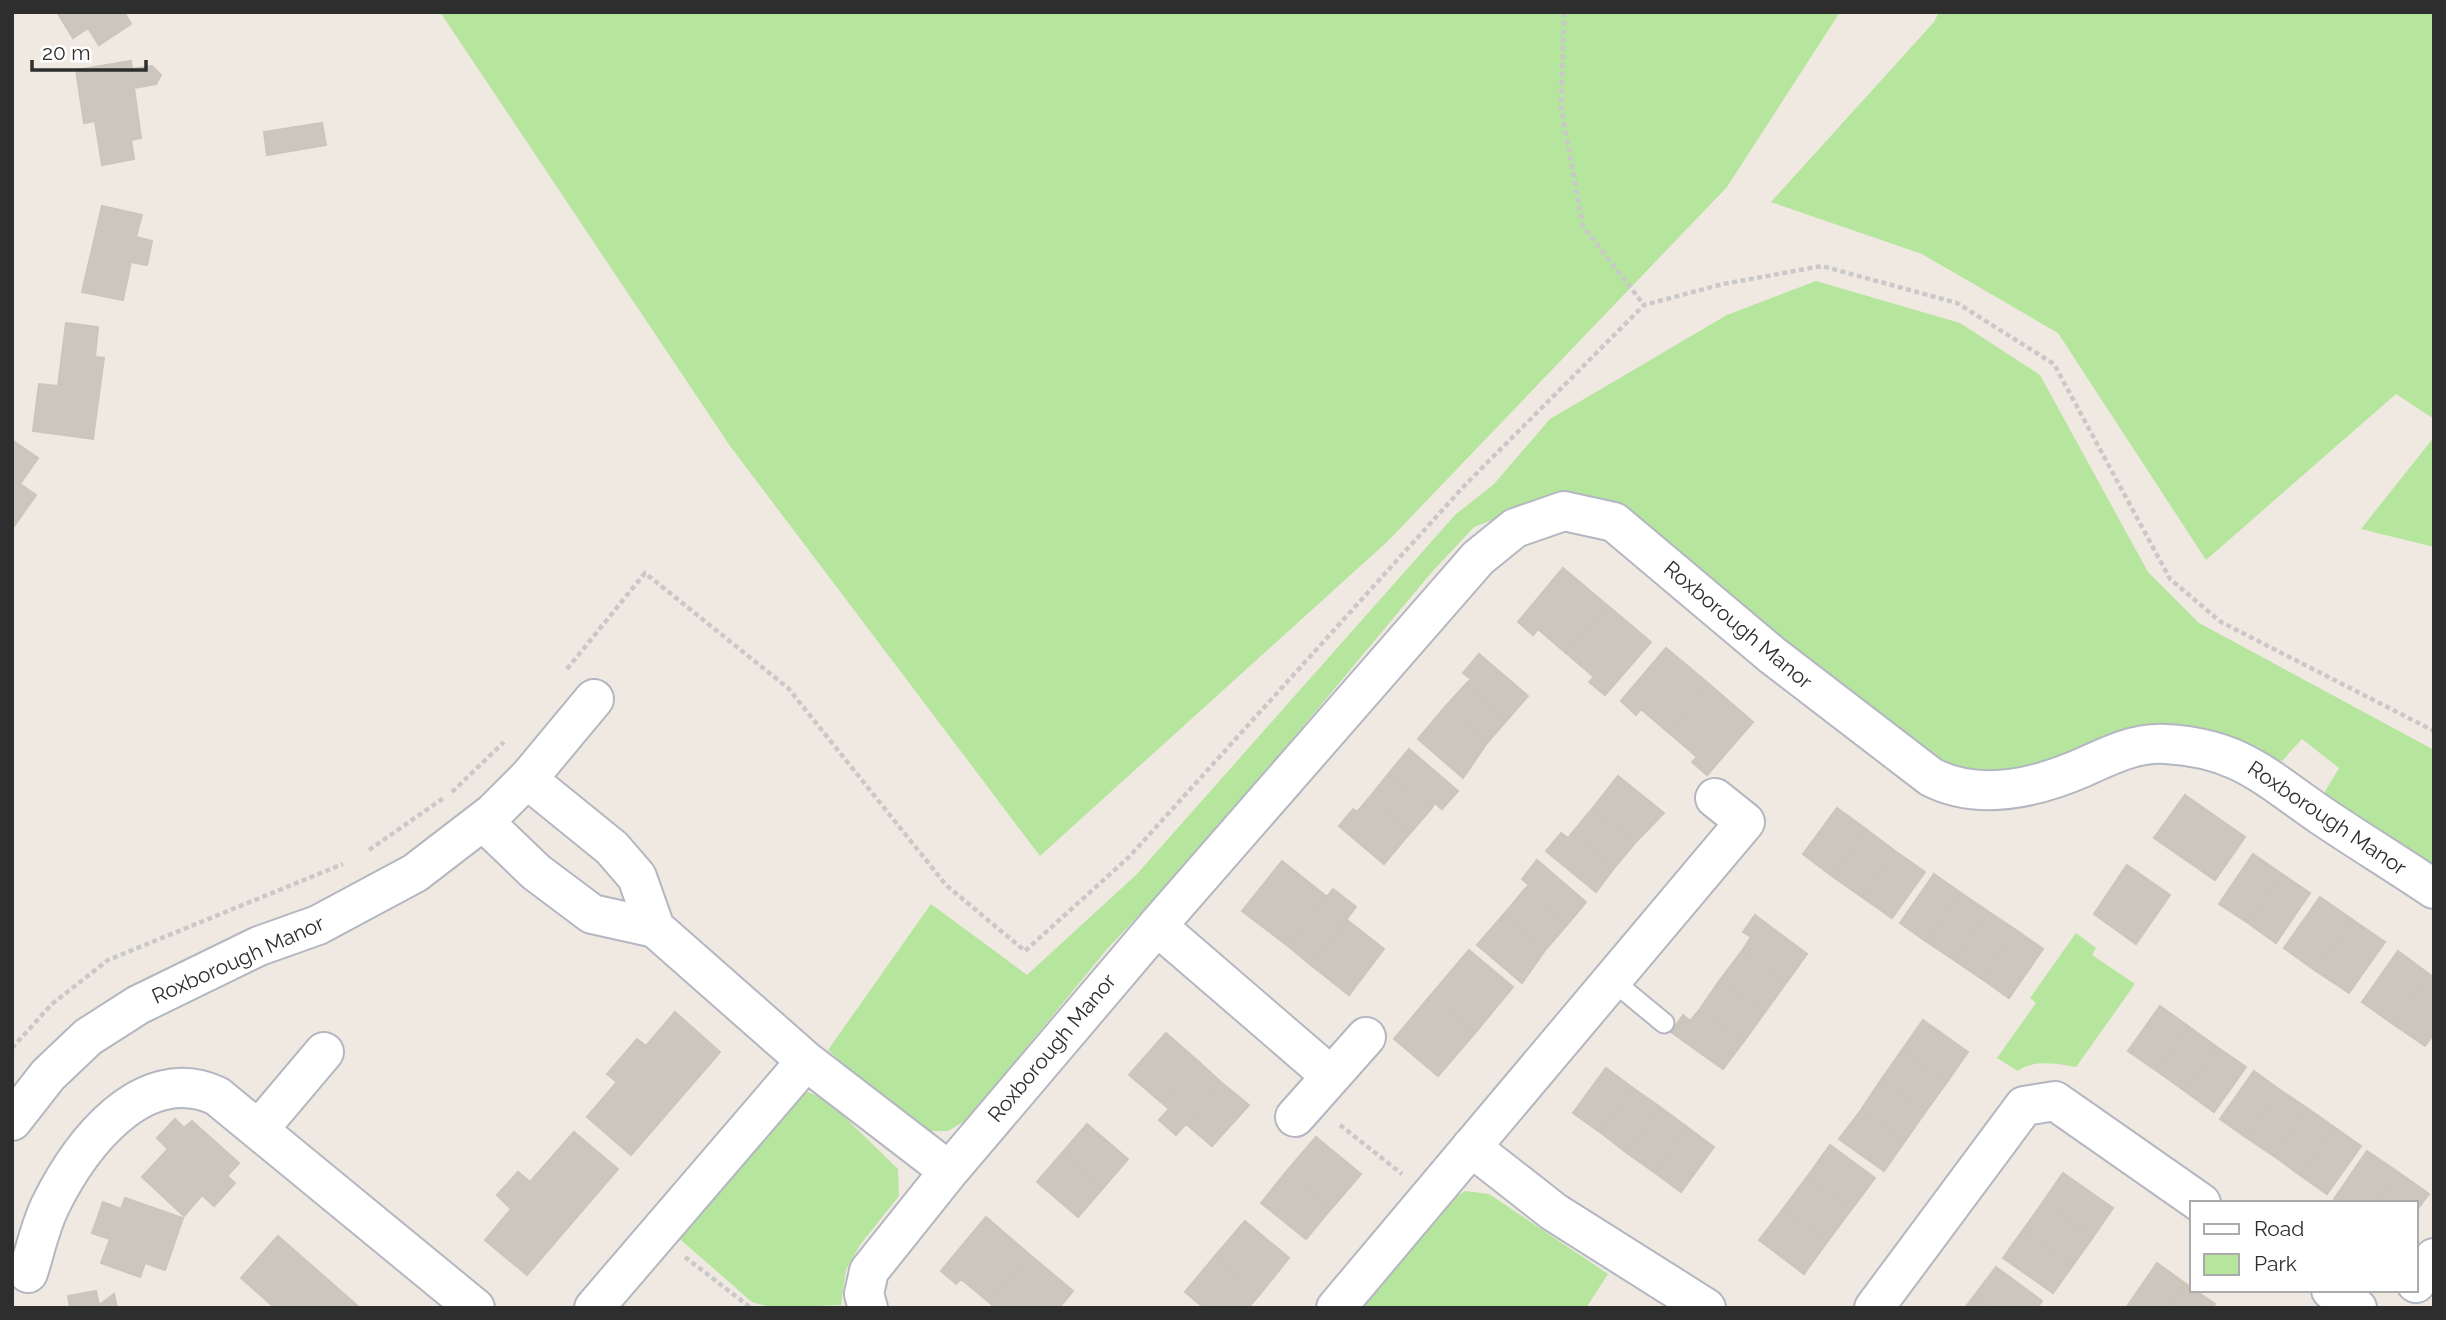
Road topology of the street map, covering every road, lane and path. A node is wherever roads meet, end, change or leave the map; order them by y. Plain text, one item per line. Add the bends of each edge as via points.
1 (1564, 12) edge
2 (1644, 305) junction
3 (562, 675) dead end
4 (594, 699) dead end
5 (2434, 731) edge
6 (511, 735) dead end
7 (527, 779) junction
8 (1715, 798) dead end
9 (483, 821) junction
10 (359, 858) dead end
11 (347, 863) dead end
12 (2434, 889) edge
13 (1157, 926) junction
14 (655, 928) junction
15 (1612, 980) junction
16 (1664, 1023) dead end
17 (1366, 1037) dead end
18 (12, 1048) edge
19 (324, 1052) dead end
20 (806, 1061) junction
21 (1312, 1098) junction
22 (12, 1121) edge
23 (259, 1129) junction
24 (1471, 1147) junction
25 (949, 1171) junction
26 (1429, 1197) junction
27 (2198, 1201) edge
28 (657, 1235) junction
29 (2434, 1258) edge
30 (27, 1273) dead end
31 (2418, 1280) edge
32 (2334, 1292) edge
33 (2410, 1292) edge
34 (475, 1308) edge
35 (594, 1308) edge
36 (751, 1308) edge
37 (868, 1308) edge
38 (1336, 1308) edge
39 (1706, 1308) edge
40 (1874, 1308) edge
41 (2357, 1308) edge
42 (2399, 1308) edge

1 - 2 path via 1561,107 1583,226
2 - 3 path via 1465,485 1129,857 1025,951 946,885 788,688 645,573
2 - 5 path via 1822,265 1957,303 2054,364 2170,579 2221,622
4 - 7 street, Roxborough Manor
6 - 10 path via 452,792
7 - 9 street, Roxborough Manor
7 - 14 street via 620,857 637,877
8 - 15 street via 1745,821
9 - 14 street via 536,872 592,914
9 - 22 street, Roxborough Manor via 415,873 371,898 318,925 197,974 98,1031 48,1074
11 - 18 path via 108,960 52,1004
12 - 13 street, Roxborough Manor via 2259,769 2225,753 2164,744 2127,748 2056,779 2001,792 1950,787 1803,680 1614,522 1564,511 1515,528 1478,558
13 - 21 street
13 - 25 street, Roxborough Manor
14 - 20 street
15 - 16 lane
15 - 24 street
17 - 21 street
19 - 23 street
20 - 25 street
20 - 28 street
21 - 26 path
23 - 30 street via 200,1088 163,1088 129,1105 101,1129 77,1160 50,1208
23 - 34 street
24 - 26 street
24 - 39 street via 1554,1212
25 - 37 street, Roxborough Manor via 869,1271 864,1294
26 - 38 street
27 - 40 street via 2055,1101 2024,1106
28 - 35 street
28 - 36 path
29 - 31 street
32 - 41 street
33 - 42 street

